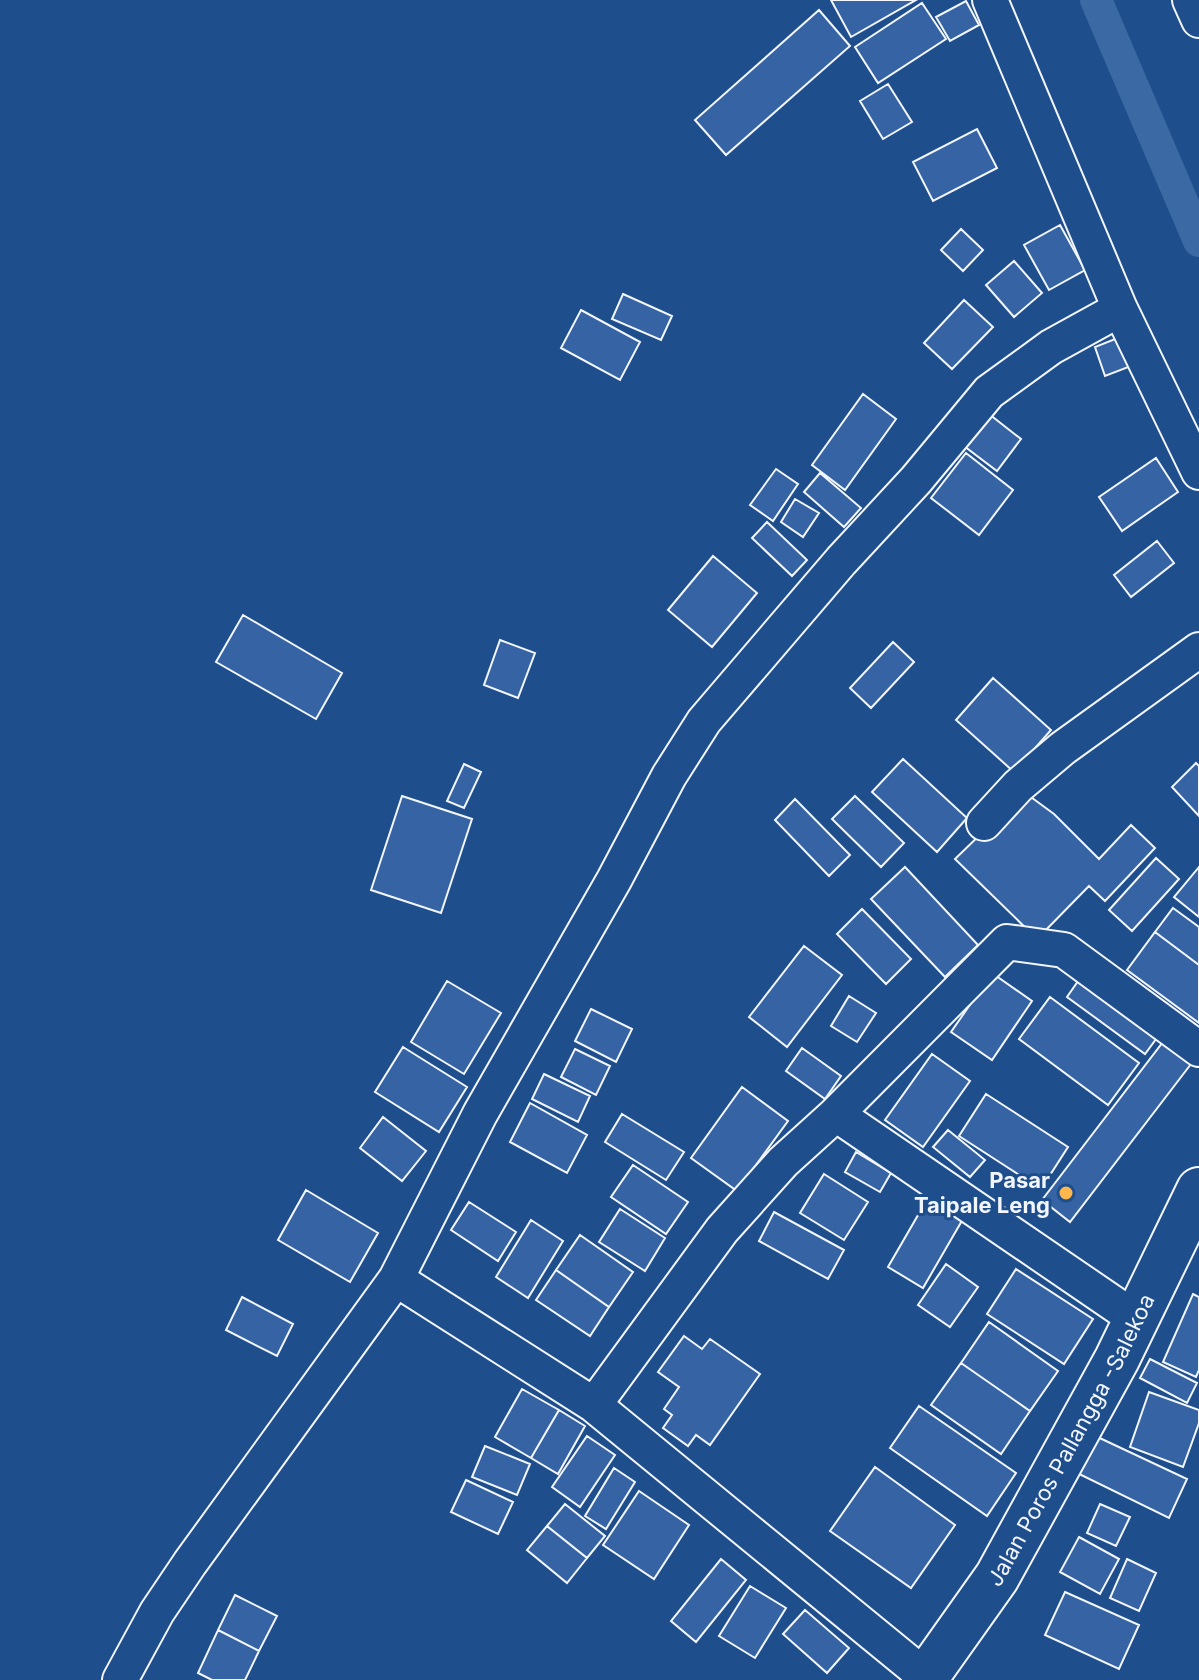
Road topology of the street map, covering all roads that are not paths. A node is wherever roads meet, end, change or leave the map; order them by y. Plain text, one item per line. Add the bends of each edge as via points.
1 (990, 0) edge
2 (1190, 0) edge
3 (1199, 20) edge
4 (1120, 309) junction
5 (1199, 472) edge
6 (1199, 650) edge
7 (984, 823) dead end
8 (1199, 1049) edge
9 (836, 1114) junction
10 (1199, 1190) edge
11 (396, 1279) junction
12 (1136, 1319) junction
13 (594, 1405) junction
14 (925, 1678) edge
15 (120, 1680) edge

1 - 4 street
2 - 3 street
4 - 5 street
4 - 11 street via 1051,347 989,392 704,721 480,1114
6 - 7 street via 1063,748
8 - 9 street via 1064,950 1007,942
9 - 12 street
9 - 13 street via 783,1162 722,1230
10 - 12 main road, Jalan Poros Pallangga -Salekoa
11 - 13 street
11 - 15 street via 190,1563
12 - 14 main road, Jalan Poros Pallangga -Salekoa via 997,1577
13 - 14 street

